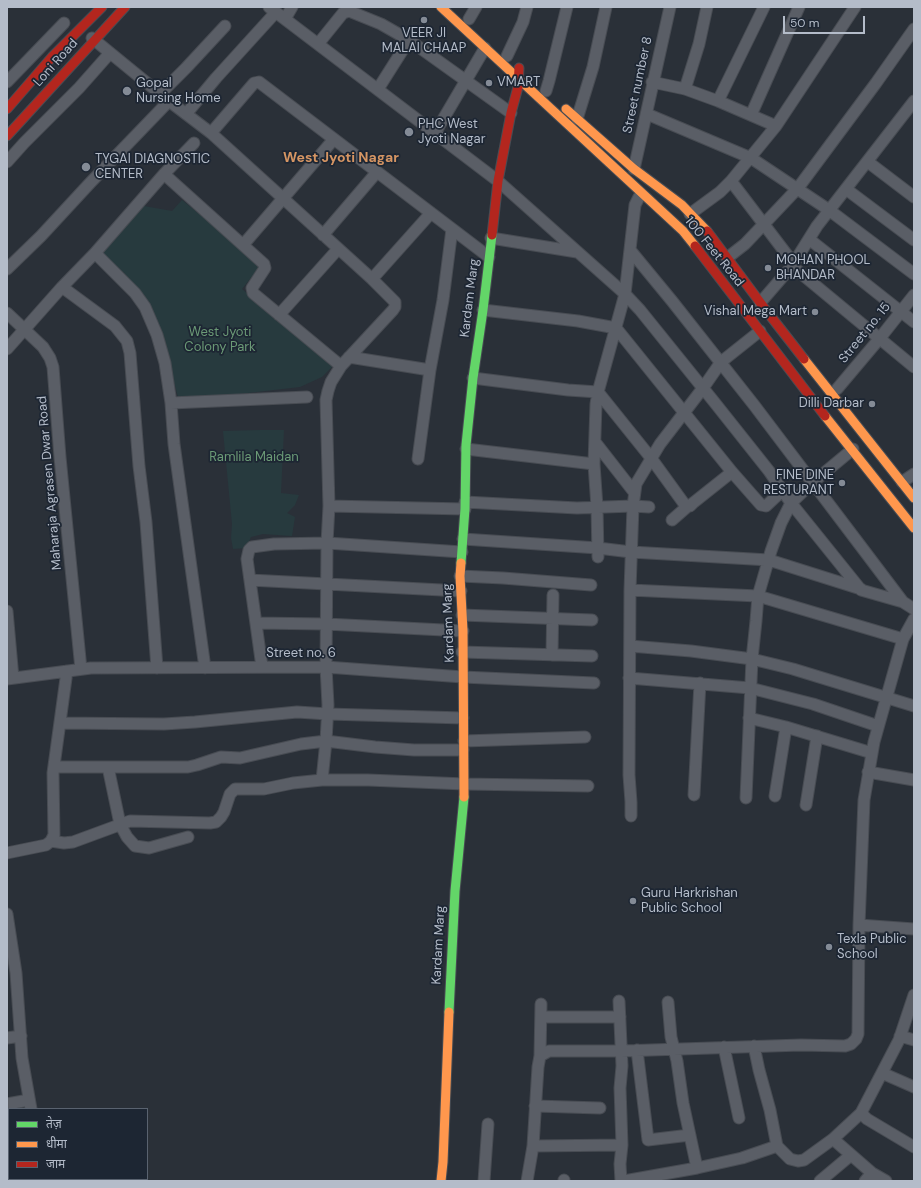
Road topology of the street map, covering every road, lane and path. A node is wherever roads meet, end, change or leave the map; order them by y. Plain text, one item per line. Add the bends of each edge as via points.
1 (102, 7) edge
2 (125, 7) edge
3 (292, 7) edge
4 (442, 7) edge
5 (476, 7) edge
6 (527, 7) edge
7 (567, 7) edge
8 (606, 7) edge
9 (670, 7) edge
10 (707, 7) edge
11 (764, 7) edge
12 (799, 7) edge
13 (855, 7) edge
14 (272, 10) edge
15 (461, 11) dead end
16 (285, 19) junction
17 (472, 22) joint
18 (64, 23) dead end
19 (225, 26) dead end
20 (82, 27) junction
21 (914, 29) edge
22 (484, 34) dead end
23 (95, 40) junction
24 (409, 40) junction
25 (318, 44) junction
26 (485, 48) junction
27 (110, 53) junction
28 (507, 56) junction
29 (519, 68) junction
30 (519, 79) junction
31 (467, 81) junction
32 (7, 82) edge
33 (652, 82) junction
34 (539, 85) junction
35 (378, 89) junction
36 (685, 89) junction
37 (164, 97) junction
38 (718, 101) junction
39 (914, 101) edge
40 (7, 109) edge
41 (511, 113) junction
42 (186, 114) junction
43 (647, 114) junction
44 (751, 115) junction
45 (577, 119) junction
46 (776, 126) junction
47 (211, 133) junction
48 (435, 133) junction
49 (7, 136) edge
50 (334, 139) junction
51 (194, 143) dead end
52 (751, 158) junction
53 (7, 162) edge
54 (868, 162) junction
55 (634, 169) junction
56 (377, 172) junction
57 (164, 174) junction
58 (498, 181) junction
59 (731, 181) junction
60 (798, 188) junction
61 (846, 189) junction
62 (639, 197) dead end
63 (914, 197) edge
64 (283, 200) junction
65 (829, 210) junction
66 (431, 213) junction
67 (690, 214) junction
68 (764, 225) junction
69 (452, 229) junction
70 (323, 235) junction
71 (490, 238) junction
72 (809, 239) junction
73 (914, 240) edge
74 (243, 245) junction
75 (338, 249) junction
76 (630, 250) junction
77 (577, 252) junction
78 (95, 253) junction
79 (489, 257) junction
80 (727, 258) junction
81 (793, 265) junction
82 (7, 269) edge
83 (914, 274) edge
84 (372, 280) junction
85 (62, 287) junction
86 (625, 294) junction
87 (914, 294) edge
88 (760, 303) junction
89 (483, 310) junction
90 (900, 312) junction
91 (7, 313) edge
92 (279, 315) junction
93 (914, 322) edge
94 (616, 328) junction
95 (24, 329) junction
96 (760, 331) junction
97 (880, 338) junction
98 (7, 349) edge
99 (349, 357) junction
100 (720, 362) junction
101 (341, 366) junction
102 (914, 367) edge
103 (430, 370) junction
104 (473, 378) junction
105 (703, 388) junction
106 (837, 388) dead end
107 (598, 392) junction
108 (307, 397) dead end
109 (171, 403) junction
110 (685, 412) junction
111 (595, 442) junction
112 (466, 449) junction
113 (853, 449) junction
114 (651, 458) junction
115 (418, 459) dead end
116 (594, 464) junction
117 (732, 472) junction
118 (914, 474) edge
119 (902, 482) junction
120 (812, 483) junction
121 (783, 490) junction
122 (634, 492) junction
123 (914, 498) edge
124 (791, 503) junction
125 (329, 506) junction
126 (465, 506) junction
127 (633, 506) junction
128 (688, 506) junction
129 (597, 507) junction
130 (649, 507) dead end
131 (672, 520) dead end
132 (914, 528) edge
133 (463, 538) junction
134 (326, 543) junction
135 (462, 552) junction
136 (631, 552) junction
137 (598, 553) junction
138 (769, 560) junction
139 (460, 576) junction
140 (250, 580) junction
141 (327, 584) junction
142 (591, 585) dead end
143 (630, 590) junction
144 (861, 590) junction
145 (461, 591) junction
146 (553, 595) dead end
147 (758, 596) junction
148 (903, 602) junction
149 (914, 610) edge
150 (7, 611) edge
151 (462, 615) junction
152 (552, 619) junction
153 (914, 619) edge
154 (592, 620) dead end
155 (256, 623) junction
156 (326, 624) junction
157 (463, 631) junction
158 (903, 640) junction
159 (630, 646) junction
160 (462, 652) junction
161 (552, 655) junction
162 (592, 656) dead end
163 (752, 659) junction
164 (262, 667) junction
165 (326, 667) junction
166 (156, 668) junction
167 (205, 668) junction
168 (81, 669) junction
169 (67, 671) junction
170 (463, 677) junction
171 (10, 678) edge
172 (629, 678) junction
173 (594, 683) dead end
174 (700, 683) junction
175 (750, 688) junction
176 (887, 697) junction
177 (914, 706) edge
178 (328, 714) junction
179 (463, 718) junction
180 (749, 718) junction
181 (60, 723) junction
182 (878, 726) junction
183 (786, 727) junction
184 (816, 736) junction
185 (585, 737) dead end
186 (326, 741) junction
187 (464, 745) junction
188 (872, 752) junction
189 (54, 767) junction
190 (108, 767) junction
191 (868, 772) junction
192 (322, 780) junction
193 (914, 780) edge
194 (465, 784) junction
195 (588, 786) dead end
196 (694, 795) dead end
197 (775, 796) dead end
198 (746, 798) dead end
199 (806, 805) dead end
200 (630, 816) dead end
201 (120, 824) junction
202 (188, 838) dead end
203 (51, 841) junction
204 (7, 853) edge
205 (7, 914) edge
206 (859, 925) junction
207 (8, 927) edge
208 (914, 929) edge
209 (12, 973) edge
210 (914, 995) edge
211 (12, 997) edge
212 (619, 1001) dead end
213 (668, 1002) dead end
214 (541, 1004) dead end
215 (541, 1017) junction
216 (620, 1017) junction
217 (21, 1036) junction
218 (900, 1036) junction
219 (7, 1038) edge
220 (914, 1040) edge
221 (724, 1046) junction
222 (754, 1046) junction
223 (674, 1048) junction
224 (637, 1050) junction
225 (621, 1051) junction
226 (540, 1056) junction
227 (882, 1073) junction
228 (914, 1087) edge
229 (7, 1104) edge
230 (30, 1104) edge
231 (535, 1106) junction
232 (600, 1108) dead end
233 (861, 1113) junction
234 (739, 1118) dead end
235 (488, 1124) dead end
236 (690, 1135) junction
237 (833, 1139) junction
238 (622, 1145) junction
239 (533, 1146) junction
240 (776, 1146) junction
241 (914, 1146) edge
242 (851, 1155) junction
243 (696, 1168) junction
244 (868, 1177) edge
245 (441, 1181) edge
246 (484, 1181) edge
247 (527, 1181) edge
248 (621, 1181) edge
249 (624, 1181) edge
250 (820, 1181) edge
251 (886, 1181) edge

1 - 20 main road, Loni Road
2 - 23 main road, Loni Road
3 - 16 street
4 - 26 main road, 100 Feet Road
5 - 17 street
6 - 28 street
7 - 34 street via 549,81
8 - 45 street via 593,67
9 - 33 street, Street number 8
10 - 36 street
11 - 38 street
12 - 44 street
13 - 46 street
14 - 16 street
14 - 42 street
15 - 17 main road
16 - 25 street
18 - 32 street
19 - 37 street via 186,68
20 - 23 street
20 - 40 main road, Loni Road
21 - 60 street
22 - 28 main road, 100 Feet Road
23 - 27 street
23 - 49 main road, Loni Road
24 - 25 street via 381,24 347,11
24 - 31 street
24 - 35 street
25 - 35 street
26 - 30 main road, 100 Feet Road
26 - 31 street
27 - 37 street
27 - 53 street via 80,88
28 - 29 main road, 100 Feet Road
29 - 30 main road, Kardam Marg
29 - 34 main road, 100 Feet Road
30 - 41 main road, Kardam Marg
30 - 96 main road, 100 Feet Road via 683,231
31 - 41 street
31 - 48 street
33 - 36 street
33 - 43 street, Street number 8
34 - 45 main road, 100 Feet Road
35 - 48 street
36 - 38 street
37 - 42 street
37 - 82 street via 40,236
38 - 44 street
39 - 54 street
41 - 58 main road, Kardam Marg
42 - 47 street
43 - 52 street
43 - 55 street, Street number 8
44 - 46 street
45 - 55 main road, 100 Feet Road
46 - 52 street
47 - 50 street via 257,81
47 - 64 street
48 - 58 street
50 - 56 street
50 - 64 street
51 - 57 street
52 - 59 street
52 - 60 street
54 - 61 street
54 - 63 street
55 - 67 main road, 100 Feet Road via 682,205
56 - 66 street
56 - 70 street
57 - 74 street
57 - 78 street
58 - 71 main road, Kardam Marg
58 - 77 street
59 - 67 street
59 - 68 street
60 - 65 street
60 - 68 street
61 - 65 street
61 - 73 street
62 - 76 street via 635,205
64 - 70 street
64 - 74 street
65 - 72 street
65 - 83 street
66 - 69 street
66 - 84 street
67 - 80 main road, 100 Feet Road via 704,227
68 - 80 street
68 - 81 street
69 - 79 street
69 - 103 street via 443,300
70 - 75 street
71 - 77 street
71 - 79 main road, Kardam Marg
72 - 81 street
72 - 90 street
74 - 92 street via 265,265 252,292
75 - 84 street
75 - 92 street
76 - 86 street
76 - 100 street
77 - 86 street
78 - 85 street
78 - 109 street via 135,293 145,307 165,363
79 - 89 main road, Kardam Marg
80 - 88 main road, 100 Feet Road
81 - 88 street
81 - 97 street
84 - 99 street via 392,298 395,306
85 - 95 street
85 - 166 street via 115,326 127,341 130,353 138,466 146,522
86 - 94 street
86 - 105 street
87 - 90 street, Street no. 15
88 - 119 main road, 100 Feet Road
89 - 94 street
89 - 104 main road, Kardam Marg
90 - 93 street
90 - 97 street, Street no. 15
91 - 95 street, Maharaja Agrasen Dwar Road
92 - 101 street
94 - 107 street
94 - 110 street
95 - 98 street
95 - 168 street, Maharaja Agrasen Dwar Road via 43,347 54,367 60,457
96 - 100 street
96 - 113 main road, 100 Feet Road
97 - 102 street
97 - 106 street, Street no. 15
99 - 101 street
99 - 103 street
100 - 105 street
100 - 120 street
101 - 125 street via 331,382 326,400
103 - 115 street
104 - 107 street
104 - 112 main road, Kardam Marg
105 - 110 street
105 - 121 street
107 - 111 street
107 - 114 street
108 - 109 street
109 - 167 street via 174,444
110 - 114 street
110 - 117 street
111 - 116 street
111 - 122 street
112 - 116 street
112 - 126 main road, Kardam Marg
113 - 120 street
113 - 132 main road, 100 Feet Road
114 - 122 street via 637,480
114 - 128 street
116 - 129 street
117 - 121 street via 762,506 766,506
117 - 128 street
118 - 119 street
119 - 123 main road, 100 Feet Road
120 - 124 street
120 - 148 street
121 - 124 street
122 - 127 street
124 - 138 street via 781,523
124 - 144 street
125 - 126 street
125 - 134 street
126 - 129 street
126 - 133 main road, Kardam Marg
127 - 129 street
127 - 130 street
127 - 136 street
128 - 131 street
129 - 137 street
133 - 135 main road, Kardam Marg
133 - 137 street
134 - 135 street
134 - 140 street via 252,547 247,559
134 - 141 street
135 - 139 main road, Kardam Marg
136 - 137 street
136 - 138 street
136 - 143 street
138 - 144 street
138 - 147 street
139 - 142 street
139 - 145 main road, Kardam Marg
140 - 141 street
140 - 155 street
141 - 145 street
141 - 156 street
143 - 147 street
143 - 159 street
144 - 148 street
145 - 151 main road, Kardam Marg
146 - 152 street
147 - 158 street
147 - 163 street
148 - 149 street
150 - 171 street
151 - 152 street
151 - 157 main road, Kardam Marg
152 - 154 street
152 - 161 street
153 - 158 street
155 - 156 street
155 - 164 street
156 - 157 street
156 - 165 street
157 - 160 main road, Kardam Marg
158 - 176 street
159 - 163 street
159 - 172 street
160 - 161 street
160 - 170 main road, Kardam Marg
161 - 162 street
163 - 175 street
163 - 176 street
164 - 165 street, Street no. 6
164 - 167 street, Street no. 6
165 - 170 street, Street no. 6
165 - 178 street
166 - 167 street, Street no. 6
166 - 168 street, Street no. 6
168 - 169 street, Street no. 6
169 - 171 street, Street no. 6
169 - 181 street
170 - 173 street, Street no. 6
170 - 179 main road, Kardam Marg
172 - 174 street
172 - 200 street
174 - 175 street
174 - 196 street
175 - 180 street
175 - 182 street via 813,704
176 - 177 street
176 - 182 street
178 - 179 street
178 - 181 street via 297,712 164,724
178 - 186 street
179 - 187 main road, Kardam Marg
180 - 183 street
180 - 198 street
181 - 189 street
182 - 188 street
183 - 184 street
183 - 197 street
184 - 188 street
184 - 199 street
185 - 187 street
186 - 187 street via 414,750
186 - 190 street via 240,758 221,757 188,767
186 - 192 street
187 - 194 main road, Kardam Marg
188 - 191 street
189 - 190 street
189 - 203 street via 54,835
190 - 201 street
191 - 193 street
191 - 206 street via 864,800
192 - 194 street
192 - 201 street via 264,789 235,788 216,822 130,821
194 - 195 street
194 - 245 main road, Kardam Marg via 451,951
201 - 202 street via 135,846 149,848
201 - 203 street via 73,842
203 - 204 street via 38,848
205 - 207 street
206 - 208 street
206 - 222 street via 858,1034 852,1044
207 - 209 street
209 - 211 street
210 - 218 street
211 - 217 street
212 - 216 street
213 - 223 street
214 - 215 street
215 - 216 street
215 - 226 street
216 - 225 street
217 - 219 street
217 - 230 street
218 - 220 street
218 - 227 street
221 - 222 street
221 - 223 street
221 - 234 street
222 - 240 street
223 - 224 street
223 - 236 street
224 - 225 street
224 - 236 street via 648,1140
225 - 226 street via 549,1051
225 - 238 street
226 - 231 street
227 - 228 street
227 - 233 street
229 - 230 street
231 - 232 street
231 - 239 street
233 - 237 street
233 - 241 street
235 - 246 street
236 - 243 street
237 - 240 street via 798,1162 790,1159
237 - 242 street
238 - 239 street
238 - 248 street
239 - 247 street
240 - 243 street via 742,1158
242 - 244 street
242 - 250 street
243 - 249 street
244 - 251 street

